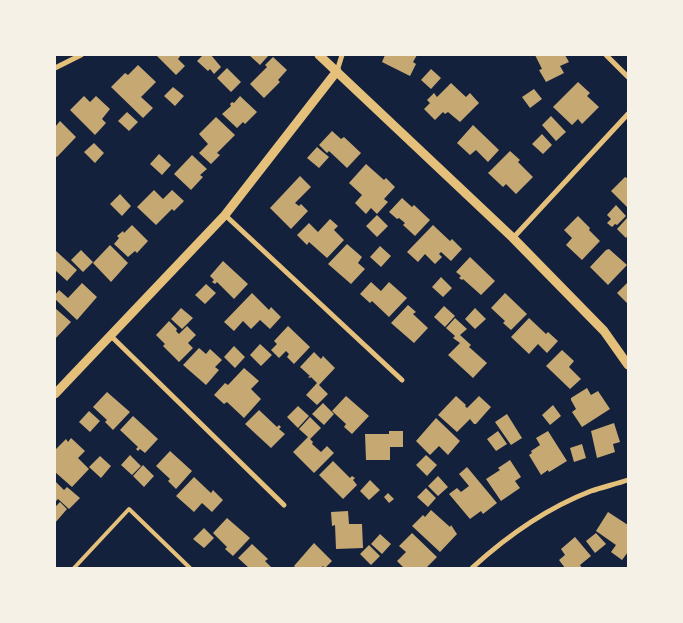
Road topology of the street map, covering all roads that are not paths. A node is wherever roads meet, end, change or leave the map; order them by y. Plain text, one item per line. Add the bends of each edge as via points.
1 (81, 55) edge
2 (319, 55) edge
3 (342, 55) edge
4 (606, 55) edge
5 (55, 68) edge
6 (337, 71) junction
7 (628, 77) edge
8 (628, 114) edge
9 (225, 215) junction
10 (513, 238) junction
11 (111, 336) junction
12 (628, 365) edge
13 (402, 380) dead end
14 (55, 394) edge
15 (628, 480) edge
16 (284, 505) dead end
17 (74, 568) edge
18 (190, 568) edge
19 (472, 568) edge

1 - 5 street
2 - 6 street
3 - 6 street
4 - 7 street
6 - 9 street
6 - 10 street
8 - 10 street
9 - 11 street
9 - 13 street
10 - 12 street via 604,331
11 - 14 street
11 - 16 street
15 - 19 street via 591,491 531,522
17 - 18 lane via 129,509

